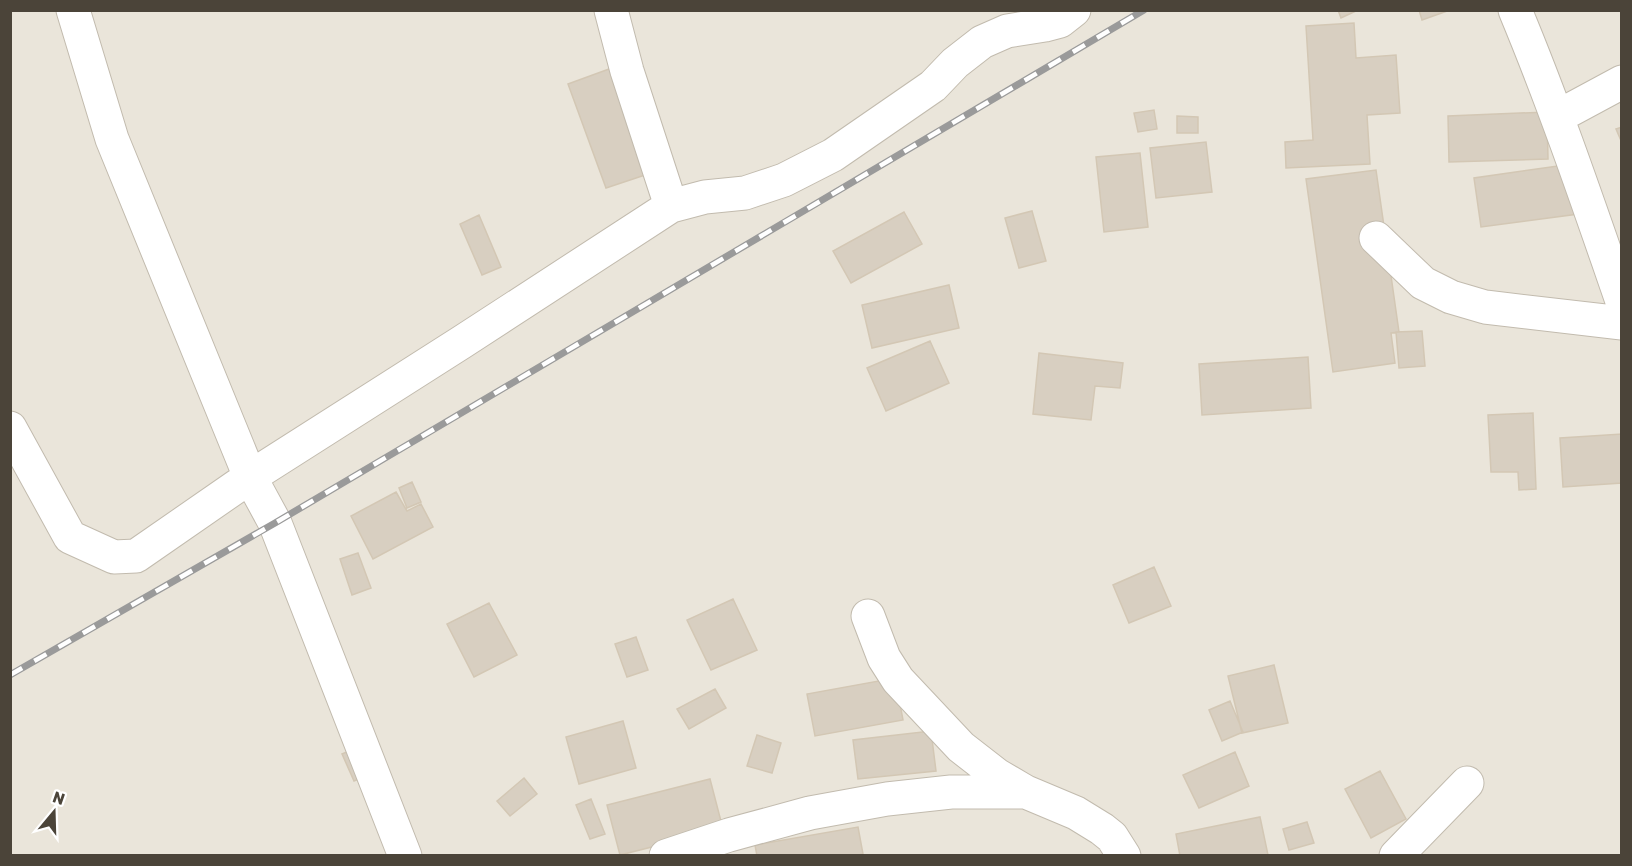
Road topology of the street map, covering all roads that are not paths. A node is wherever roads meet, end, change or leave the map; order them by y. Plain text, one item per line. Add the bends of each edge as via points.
1 (73, 10) edge
2 (611, 10) edge
3 (1074, 10) edge
4 (1515, 10) edge
5 (1622, 82) edge
6 (1557, 117) junction
7 (671, 206) junction
8 (1376, 238) dead end
9 (1622, 301) edge
10 (1622, 323) edge
11 (10, 428) edge
12 (250, 477) junction
13 (868, 616) dead end
14 (1467, 783) dead end
15 (1026, 792) junction
16 (405, 855) edge
17 (666, 855) edge
18 (1124, 855) edge
19 (1396, 855) edge

1 - 12 street via 112,139
2 - 7 street
3 - 7 street via 1060,21 1007,31 982,42 933,86 833,155 784,180 745,193
4 - 6 street
5 - 6 street
6 - 9 street
7 - 12 street
8 - 10 street via 1424,283 1451,297 1485,307
11 - 12 street via 70,537 114,557 136,556
12 - 16 street via 275,523
13 - 15 street via 898,680 962,747
14 - 19 street
15 - 17 street via 951,792 887,799 810,813
15 - 18 street via 1076,813 1102,829

